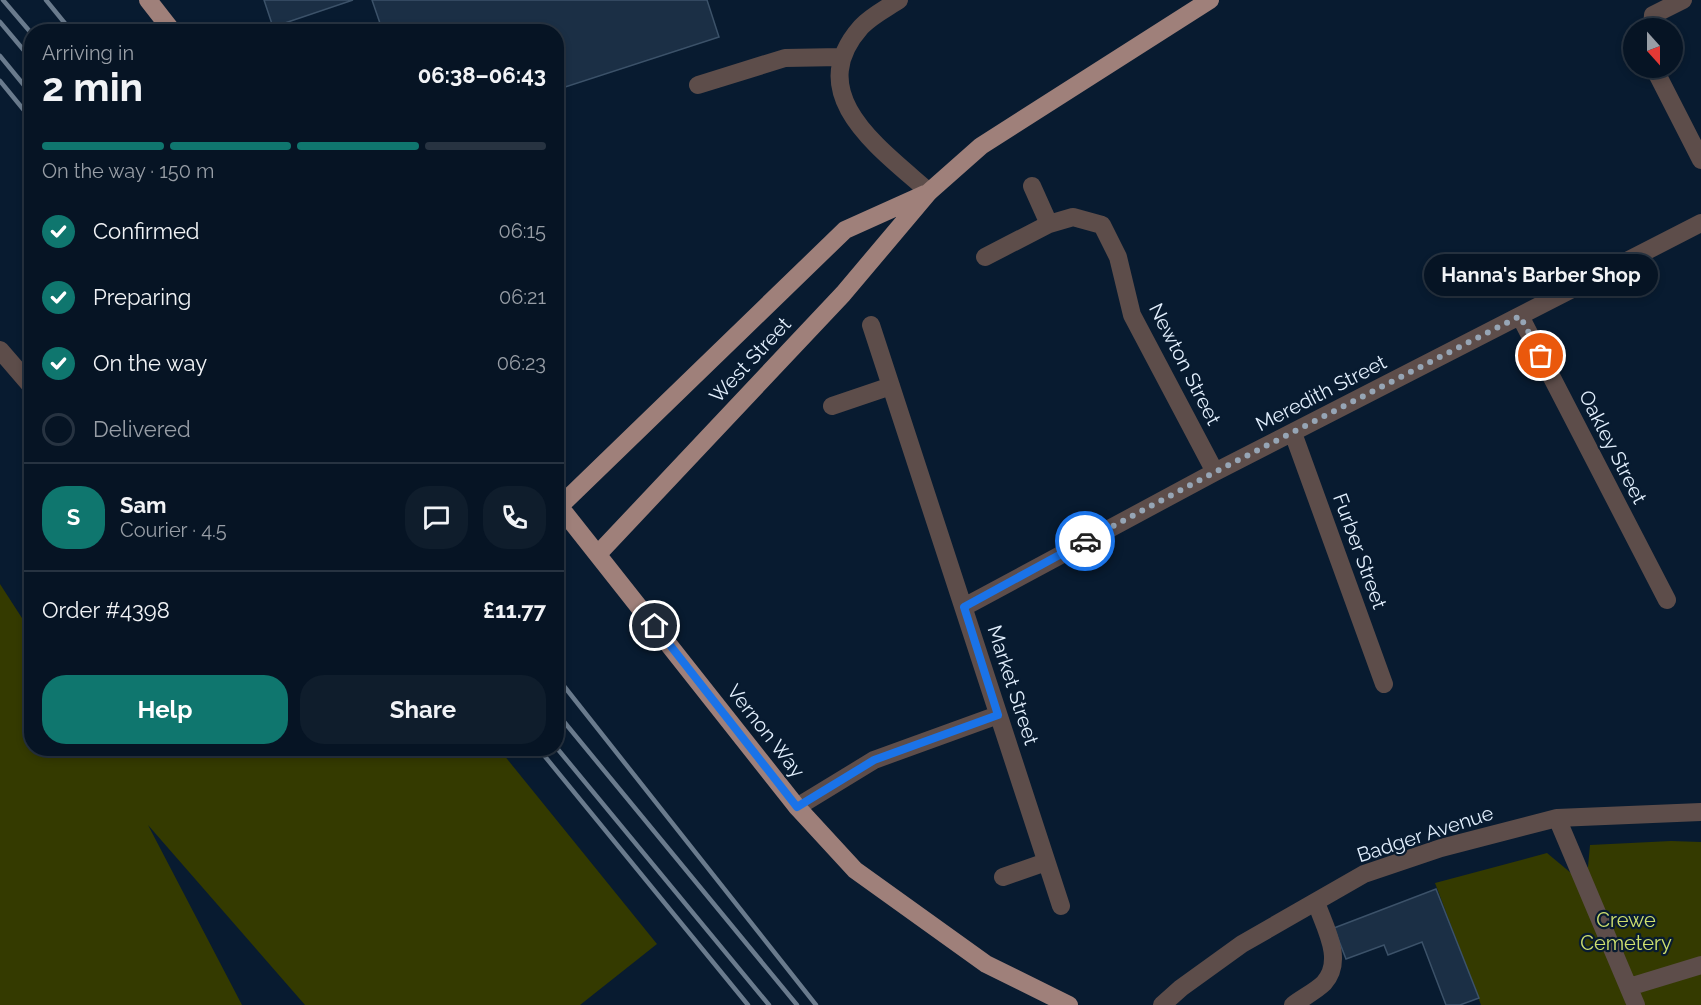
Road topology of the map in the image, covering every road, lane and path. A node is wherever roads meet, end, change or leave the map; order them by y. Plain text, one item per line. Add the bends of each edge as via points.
1 (148, 0) edge
2 (899, 0) edge
3 (1210, 0) edge
4 (1683, 0) edge
5 (1658, 18) edge
6 (167, 24) edge
7 (841, 57) junction
8 (1659, 78) edge
9 (698, 85) dead end
10 (1701, 160) edge
11 (1032, 186) dead end
12 (929, 192) junction
13 (1701, 223) edge
14 (1048, 224) junction
15 (985, 257) dead end
16 (1520, 316) junction
17 (872, 325) dead end
18 (4, 362) edge
19 (24, 380) edge
20 (891, 386) junction
21 (832, 406) dead end
22 (1293, 433) junction
23 (1215, 472) junction
24 (564, 498) edge
25 (564, 512) edge
26 (598, 554) junction
27 (1667, 600) dead end
28 (964, 607) junction
29 (1384, 684) dead end
30 (998, 715) junction
31 (797, 807) junction
32 (1701, 812) edge
33 (1557, 818) junction
34 (1046, 862) junction
35 (1003, 877) dead end
36 (1316, 902) junction
37 (1061, 906) dead end
38 (1701, 965) edge
39 (1629, 987) junction
40 (1069, 1005) edge
41 (1162, 1005) edge
42 (1293, 1005) edge
43 (1636, 1005) edge

1 - 6 main road
2 - 7 street via 862,26
3 - 12 main road, West Street via 981,146
4 - 5 street
7 - 9 street via 785,58
7 - 12 street via 839,92 857,124
8 - 10 street
11 - 14 street
12 - 24 main road, West Street via 844,230
12 - 26 main road, West Street via 843,294
13 - 16 street, Meredith Street
14 - 15 street, Newton Street
14 - 23 street, Newton Street via 1072,217 1102,225 1118,257 1132,315
16 - 22 street, Meredith Street
16 - 27 street, Oakley Street
17 - 20 street, Market Street
18 - 19 street
20 - 21 street
20 - 28 street, Market Street
22 - 23 street, Meredith Street
22 - 29 street, Furber Street
23 - 28 street, Meredith Street
25 - 26 main road, Vernon Way
26 - 31 main road, Vernon Way
28 - 30 street, Market Street
30 - 31 street via 874,760
30 - 34 street, Market Street
31 - 40 main road, Vernon Way via 855,870 986,964
32 - 33 street, Badger Avenue
33 - 36 street, Badger Avenue via 1440,848 1364,874
33 - 39 street
34 - 35 street
34 - 37 street, Market Street
36 - 41 street, Badger Avenue via 1242,944
36 - 42 street via 1334,954 1332,968 1324,983
38 - 39 street
39 - 43 street

